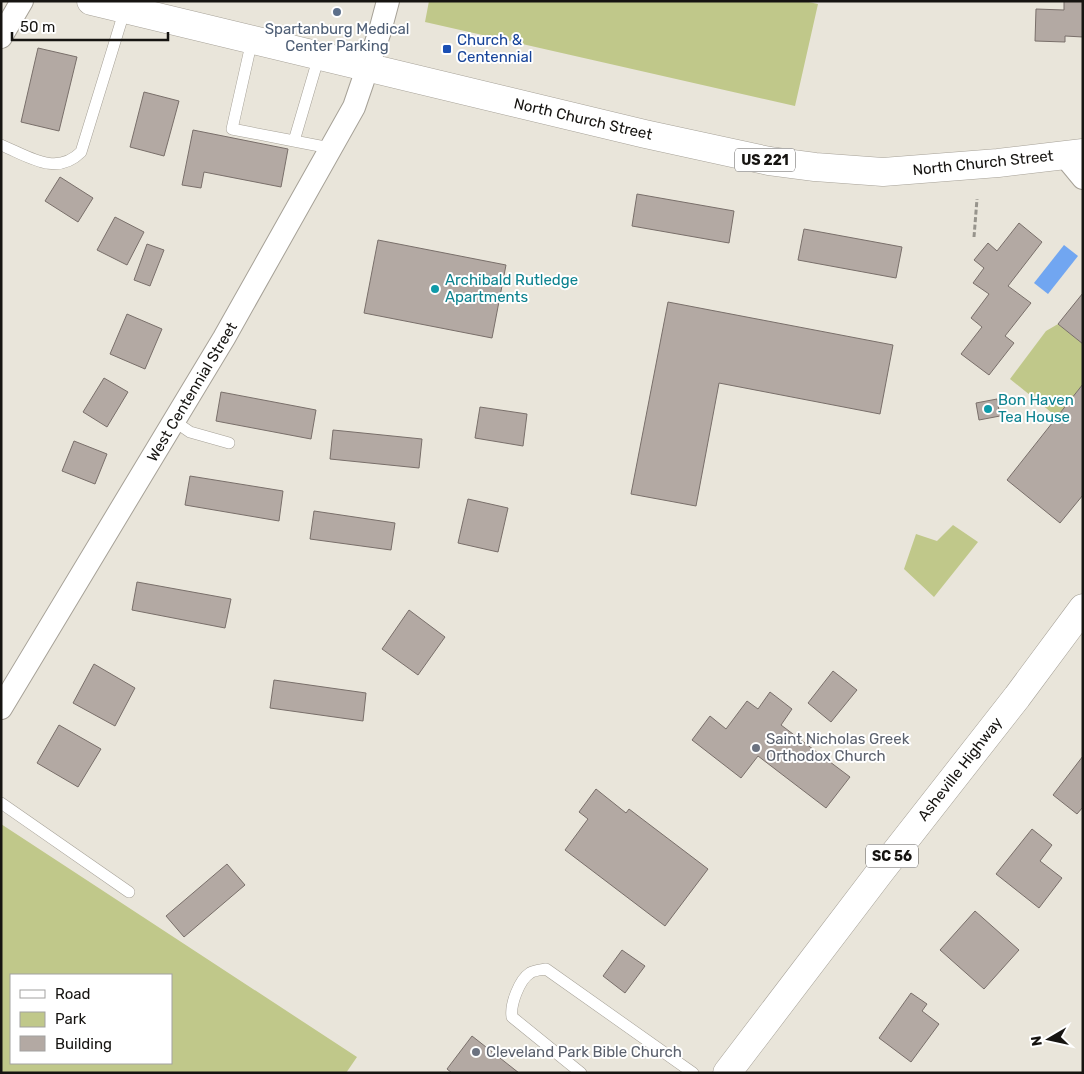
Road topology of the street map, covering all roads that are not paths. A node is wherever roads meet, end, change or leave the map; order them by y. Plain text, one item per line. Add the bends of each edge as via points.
1 (22, 1) edge
2 (92, 1) edge
3 (388, 1) edge
4 (125, 9) junction
5 (1, 37) edge
6 (252, 40) junction
7 (319, 56) junction
8 (368, 68) junction
9 (294, 141) junction
10 (1, 145) edge
11 (330, 148) junction
12 (1073, 154) edge
13 (1083, 178) edge
14 (174, 421) junction
15 (229, 443) dead end
16 (1083, 608) edge
17 (1, 708) edge
18 (1, 803) edge
19 (129, 892) dead end
20 (581, 1073) edge
21 (693, 1073) edge
22 (728, 1073) edge

1 - 5 street
2 - 4 main road, North Church Street / US 221
3 - 8 street, West Centennial Street
4 - 6 main road, North Church Street / US 221
4 - 10 lane via 81,152 66,163 55,165
6 - 7 main road, North Church Street / US 221
6 - 9 lane via 232,129
7 - 8 main road, North Church Street / US 221
7 - 9 lane
8 - 11 street, West Centennial Street via 354,107
8 - 12 main road, North Church Street / US 221 via 645,134 769,161 815,167 910,171
9 - 11 lane
11 - 14 street, West Centennial Street
12 - 13 street
14 - 15 lane via 190,432
14 - 17 street, West Centennial Street
16 - 22 main road, Asheville Highway / SC 56
18 - 19 lane
20 - 21 lane via 512,1017 514,998 528,974 546,969

